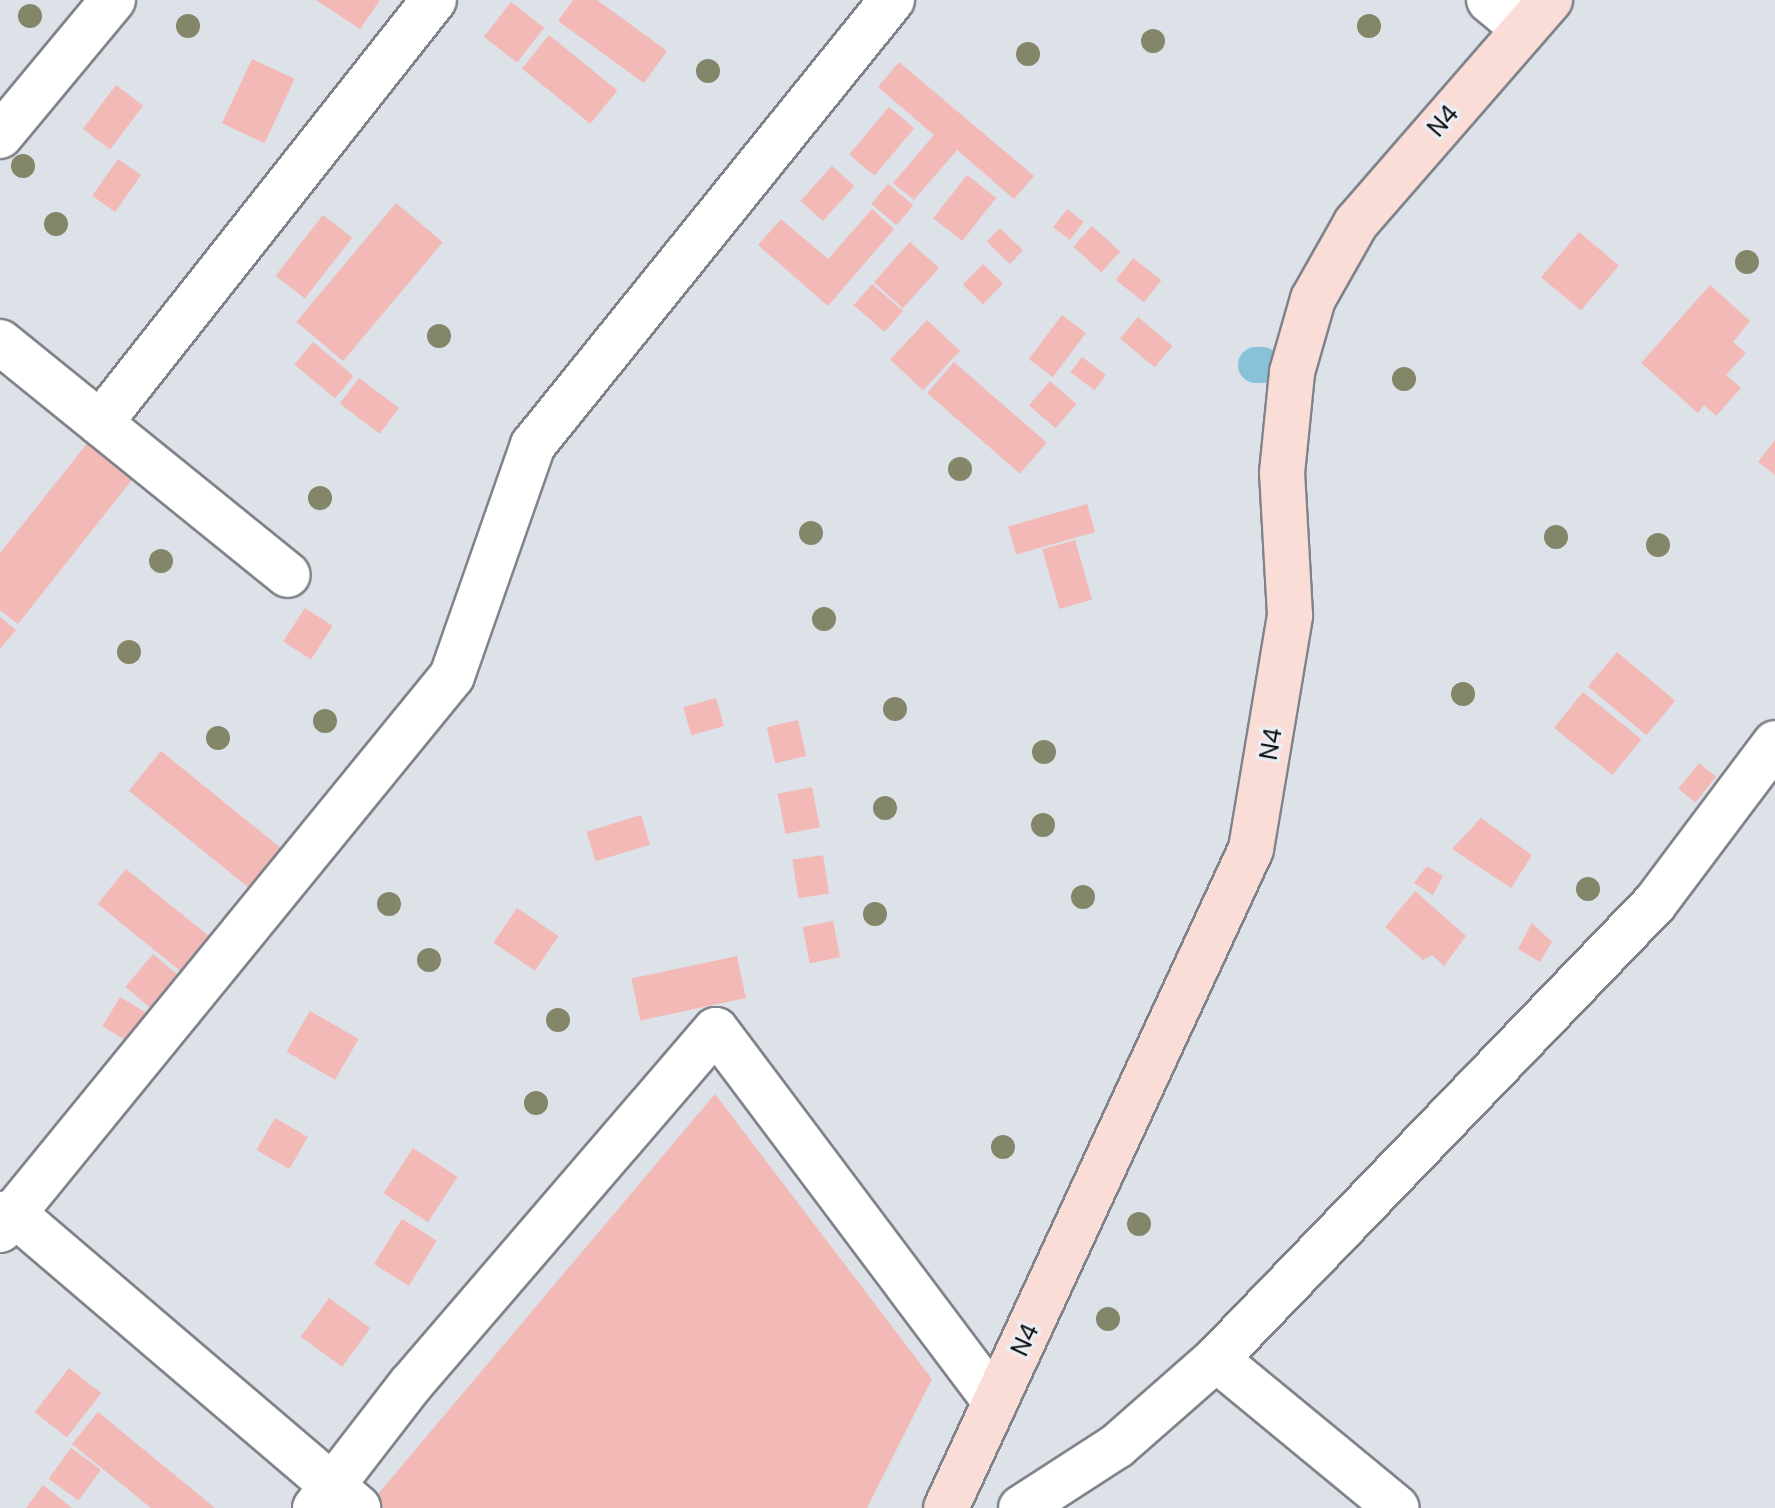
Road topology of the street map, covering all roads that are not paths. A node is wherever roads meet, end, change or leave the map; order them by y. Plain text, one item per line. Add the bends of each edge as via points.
1 (113, 0) edge
2 (434, 0) edge
3 (892, 0) edge
4 (1489, 0) edge
5 (1537, 14) edge
6 (0, 136) edge
7 (0, 342) edge
8 (100, 423) junction
9 (288, 575) dead end
10 (1775, 743) edge
11 (4, 1219) edge
12 (1216, 1359) junction
13 (995, 1402) junction
14 (336, 1501) edge
15 (946, 1508) edge
16 (1021, 1508) edge
17 (1397, 1508) edge

1 - 6 street
2 - 8 street
3 - 11 street via 533,445 452,676
4 - 5 street
5 - 13 main road, N4 via 1356,223 1313,299 1292,372 1282,473 1290,615 1251,849
7 - 8 street
8 - 9 street
10 - 12 street via 1655,903
11 - 14 street
12 - 16 street via 1117,1446
12 - 17 street
13 - 14 street via 716,1030 411,1384
13 - 15 main road, N4

